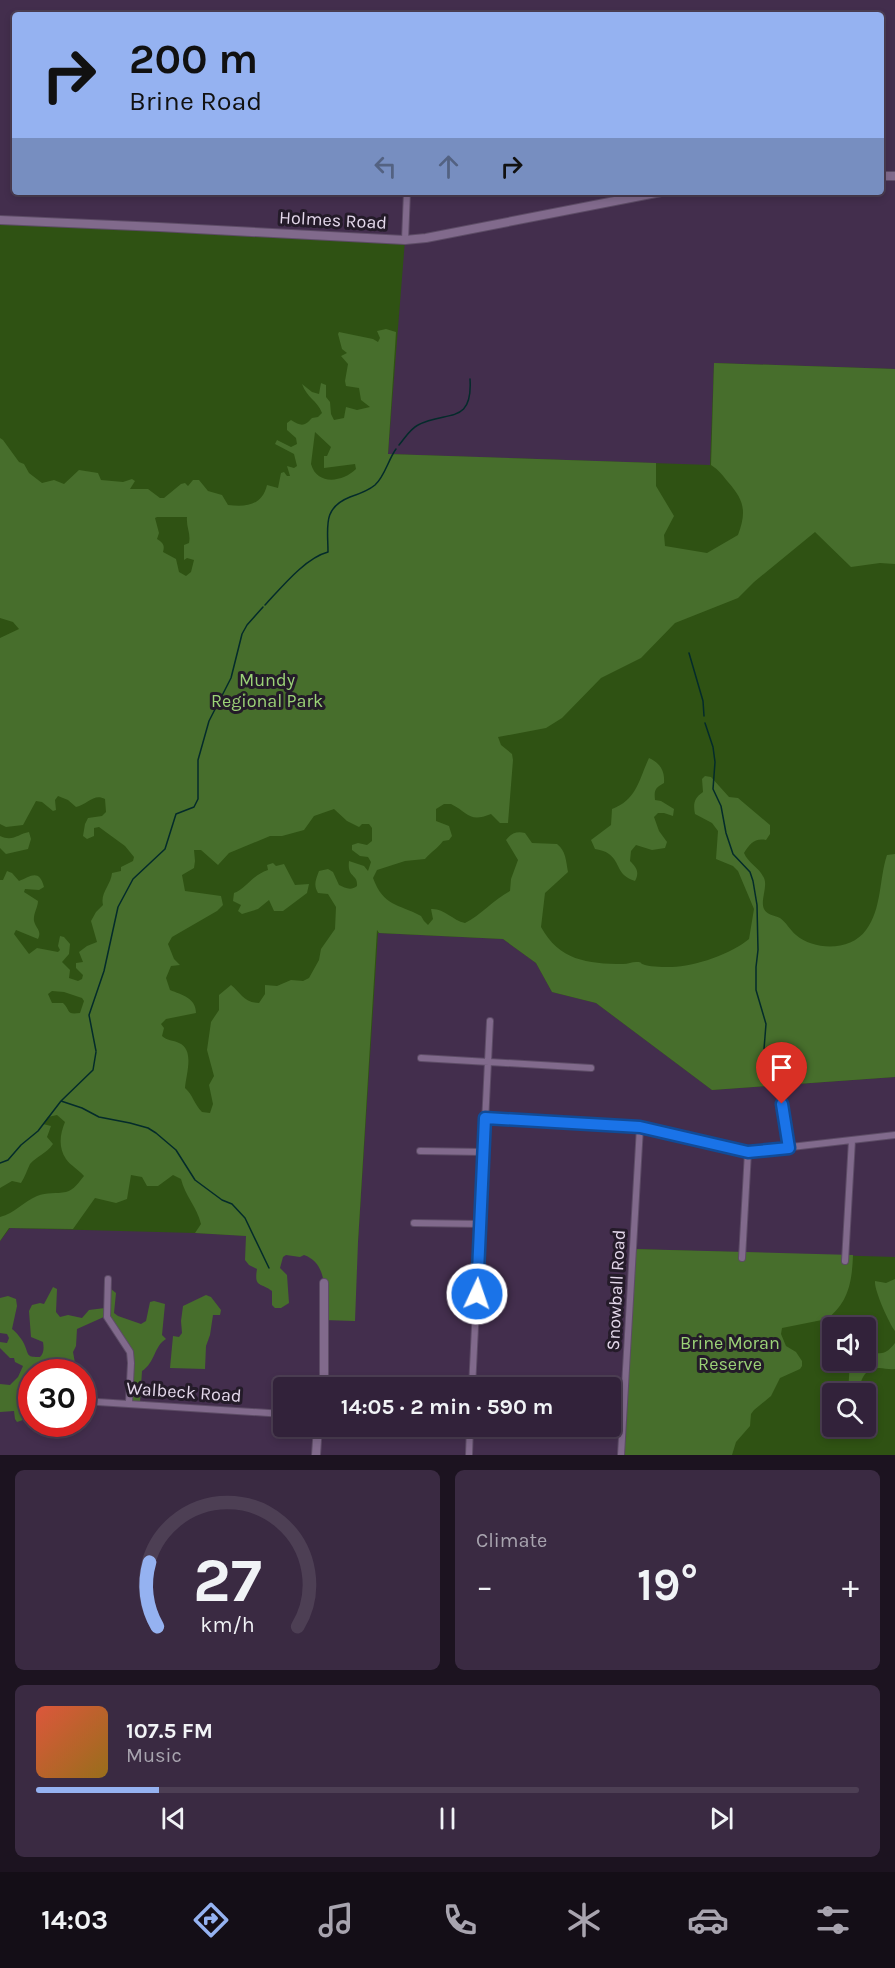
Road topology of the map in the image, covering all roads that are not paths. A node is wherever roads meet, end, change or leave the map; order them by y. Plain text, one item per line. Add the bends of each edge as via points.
1 (407, 195) edge
2 (646, 195) edge
3 (0, 220) edge
4 (405, 240) junction
5 (490, 1021) dead end
6 (422, 1058) dead end
7 (488, 1062) junction
8 (591, 1068) dead end
9 (782, 1104) dead end
10 (485, 1118) junction
11 (640, 1127) junction
12 (895, 1135) edge
13 (852, 1140) junction
14 (789, 1148) junction
15 (420, 1151) dead end
16 (483, 1152) junction
17 (748, 1152) junction
18 (414, 1223) dead end
19 (481, 1224) junction
20 (742, 1258) dead end
21 (845, 1261) dead end
22 (108, 1279) dead end
23 (324, 1283) dead end
24 (324, 1377) edge
25 (473, 1377) edge
26 (96, 1401) edge
27 (129, 1402) junction
28 (273, 1413) edge
29 (317, 1437) edge
30 (470, 1437) edge
31 (316, 1455) edge
32 (469, 1455) edge
33 (621, 1455) edge

1 - 4 street
2 - 4 street, Holmes Road
3 - 4 street, Holmes Road
5 - 7 street
6 - 7 street
7 - 8 street
7 - 10 street
9 - 14 street
10 - 11 street
10 - 16 street
11 - 17 street
11 - 33 street, Snowball Road
12 - 13 street
13 - 14 street
13 - 21 street
14 - 17 street
15 - 16 street
16 - 19 street
17 - 20 street
18 - 19 street
19 - 25 street
22 - 27 street via 107,1317 131,1358
23 - 24 street
26 - 27 street, Walbeck Road
27 - 28 street, Walbeck Road
29 - 31 street
30 - 32 street

